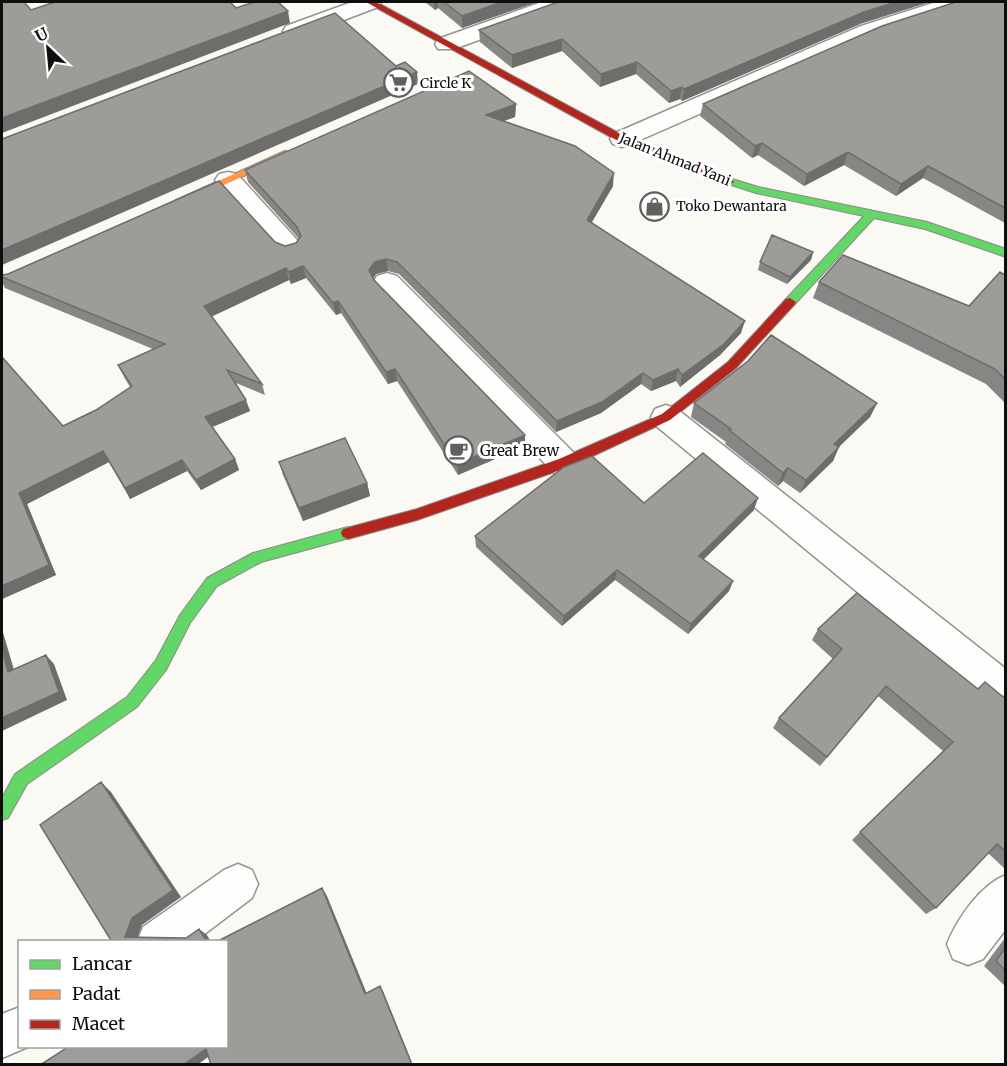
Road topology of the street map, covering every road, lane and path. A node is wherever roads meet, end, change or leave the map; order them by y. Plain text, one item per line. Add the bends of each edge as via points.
1 (370, 2) edge
2 (561, 2) edge
3 (956, 2) edge
4 (274, 39) edge
5 (446, 44) junction
6 (622, 139) junction
7 (304, 146) edge
8 (228, 180) junction
9 (164, 207) edge
10 (871, 215) junction
11 (289, 247) edge
12 (1005, 253) edge
13 (387, 283) dead end
14 (666, 417) junction
15 (564, 463) junction
16 (1005, 692) edge
17 (11, 783) edge
18 (2, 812) edge
19 (238, 884) dead end
20 (1005, 895) edge
21 (161, 940) edge
22 (968, 944) dead end
23 (18, 1030) edge
24 (2, 1036) edge

1 - 4 street
1 - 5 street, Jalan Ahmad Yani
2 - 5 street
3 - 6 street via 869,31
5 - 6 street, Jalan Ahmad Yani via 479,68
6 - 10 street, Jalan Ahmad Yani via 756,190
7 - 8 street
8 - 9 street
8 - 11 street
10 - 12 street, Jalan Ahmad Yani via 927,226
10 - 14 street via 732,365
13 - 15 street
14 - 15 street
14 - 16 street
15 - 17 street via 417,514 258,557 213,582 132,702
17 - 18 street
19 - 21 street
20 - 22 street
23 - 24 street

